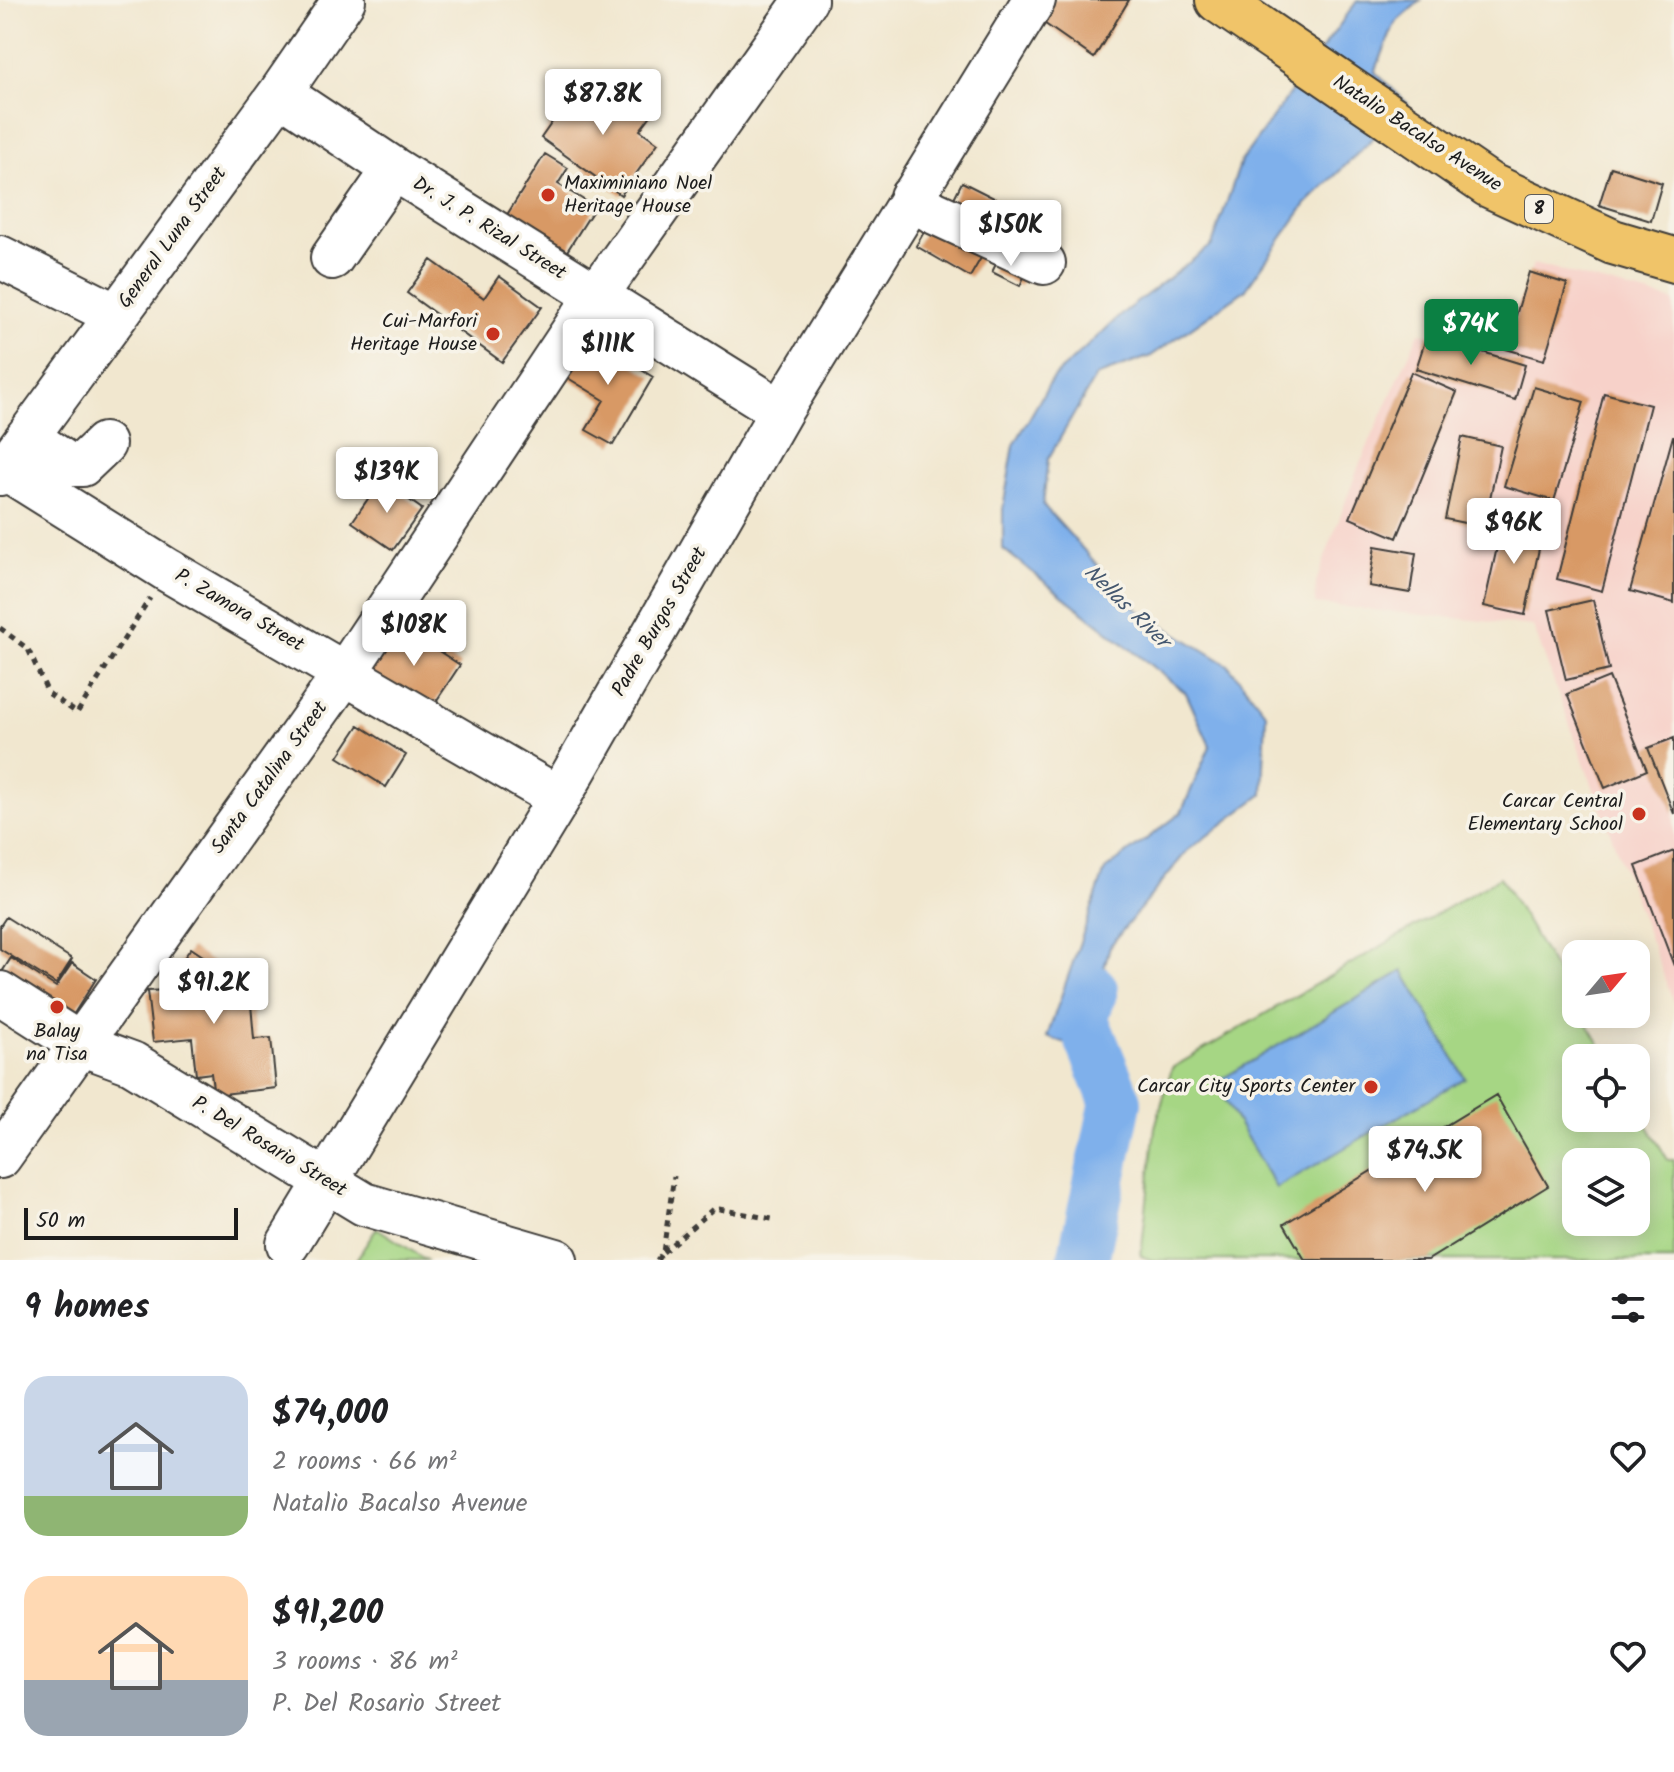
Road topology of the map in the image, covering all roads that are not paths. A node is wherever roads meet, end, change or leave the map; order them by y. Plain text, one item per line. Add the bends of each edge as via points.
1 (344, 0) edge
2 (806, 0) edge
3 (1034, 0) edge
4 (1218, 0) edge
5 (280, 93) junction
6 (394, 169) junction
7 (911, 197) junction
8 (0, 257) edge
9 (332, 258) dead end
10 (1674, 260) edge
11 (1044, 263) dead end
12 (596, 296) junction
13 (116, 315) junction
14 (781, 411) junction
15 (104, 444) dead end
16 (10, 459) edge
17 (345, 673) junction
18 (559, 798) junction
19 (0, 993) edge
20 (80, 1044) junction
21 (0, 1157) edge
22 (327, 1183) junction
23 (288, 1244) dead end
24 (556, 1260) edge

1 - 5 street, General Luna Street
2 - 12 street, Santa Catalina Street
3 - 7 street, Padre Burgos Street
4 - 10 highway, Natalio Bacalso Avenue / 8 via 1489,185 1613,242
5 - 6 street, Dr. J. P. Rizal Street
5 - 13 street, General Luna Street
6 - 9 street
6 - 12 street, Dr. J. P. Rizal Street
7 - 11 street
7 - 14 street, Padre Burgos Street
8 - 13 street
12 - 14 street, Dr. J. P. Rizal Street
12 - 17 street, Santa Catalina Street
13 - 16 street, General Luna Street
14 - 18 street, Padre Burgos Street
15 - 16 street via 82,465
16 - 17 street, P. Zamora Street via 167,570
17 - 18 street, P. Zamora Street
17 - 20 street, Santa Catalina Street
18 - 22 street, Padre Burgos Street
19 - 20 street, P. Del Rosario Street
20 - 21 street, Santa Catalina Street
20 - 22 street, P. Del Rosario Street via 132,1063
22 - 23 street, Padre Burgos Street
22 - 24 street, P. Del Rosario Street via 364,1204

